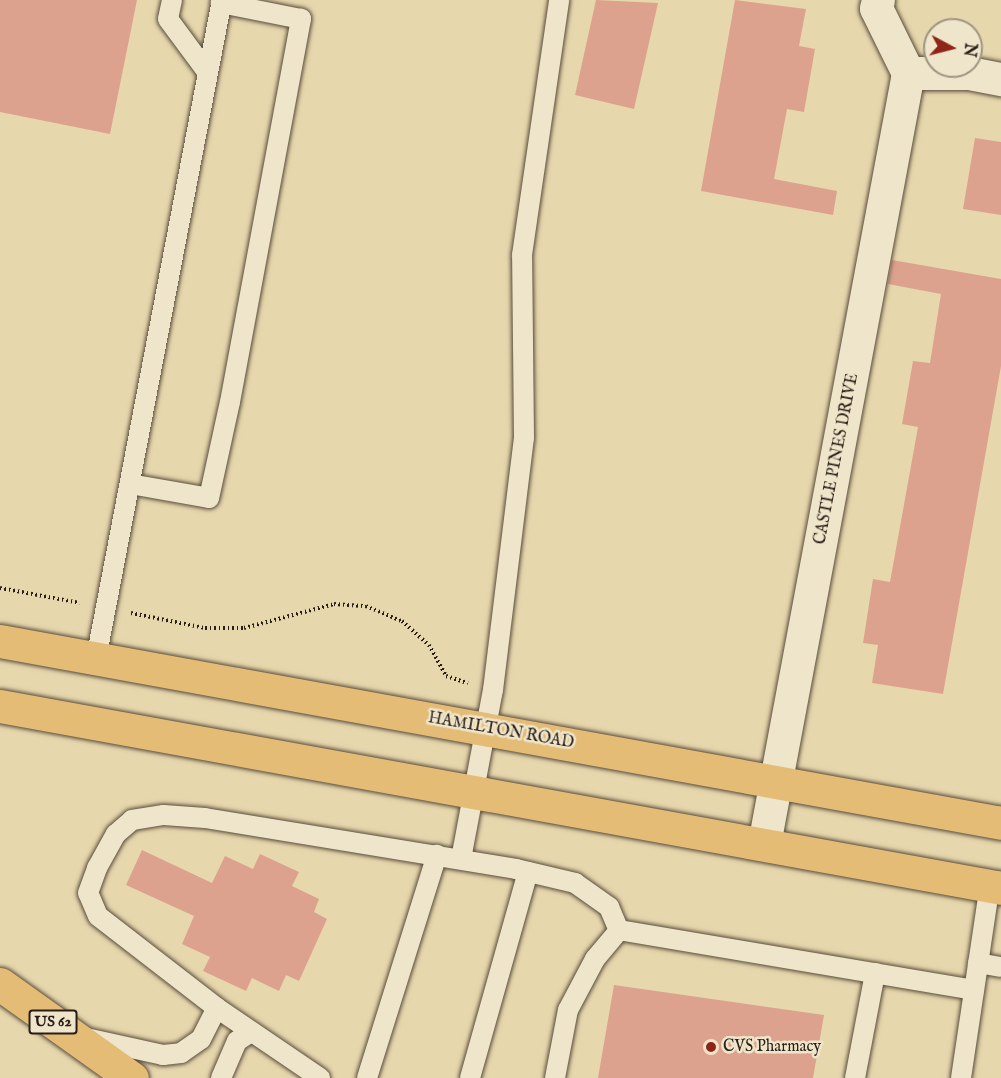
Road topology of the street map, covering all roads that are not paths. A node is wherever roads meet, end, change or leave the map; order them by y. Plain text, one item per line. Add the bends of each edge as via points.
1 (172, 0) edge
2 (559, 0) edge
3 (878, 0) edge
4 (222, 1) edge
5 (208, 73) junction
6 (908, 73) junction
7 (1001, 79) edge
8 (130, 484) junction
9 (0, 641) edge
10 (96, 659) junction
11 (0, 706) edge
12 (485, 728) junction
13 (777, 783) junction
14 (473, 792) junction
15 (1001, 823) edge
16 (764, 844) junction
17 (437, 855) junction
18 (461, 859) junction
19 (528, 872) junction
20 (995, 886) edge
21 (619, 930) junction
22 (978, 963) junction
23 (1001, 967) edge
24 (875, 973) junction
25 (0, 984) edge
26 (974, 990) junction
27 (217, 1008) junction
28 (251, 1032) junction
29 (69, 1034) junction
30 (132, 1078) edge
31 (221, 1078) edge
32 (320, 1078) edge
33 (367, 1078) edge
34 (470, 1078) edge
35 (555, 1078) edge
36 (855, 1078) edge
37 (961, 1078) edge

1 - 5 lane via 168,19
2 - 12 lane via 522,255 524,438
3 - 6 street via 876,8
4 - 5 lane
4 - 8 lane via 301,19 230,402 209,498
5 - 8 lane
6 - 7 street via 969,73
6 - 13 street, CASTLE PINES DRIVE
8 - 10 lane
9 - 10 main road, HAMILTON ROAD
10 - 12 main road, HAMILTON ROAD
11 - 14 main road
12 - 13 main road, HAMILTON ROAD
12 - 14 lane
13 - 15 main road, HAMILTON ROAD
13 - 16 street, CASTLE PINES DRIVE
14 - 16 main road
14 - 18 lane
16 - 20 main road
17 - 18 lane
17 - 27 lane via 205,818 164,815 132,820 116,834 88,893 98,916
17 - 33 lane
18 - 19 lane
19 - 21 lane via 575,883 609,907
19 - 34 lane
20 - 22 lane
21 - 24 lane
21 - 35 lane via 596,959 568,1010
22 - 23 lane
22 - 26 lane
24 - 26 lane
24 - 36 lane
25 - 29 main road, US 62
26 - 37 lane
27 - 28 lane
27 - 29 lane via 201,1039 182,1053 163,1055
28 - 31 lane via 232,1048
28 - 32 lane
29 - 30 main road, US 62

